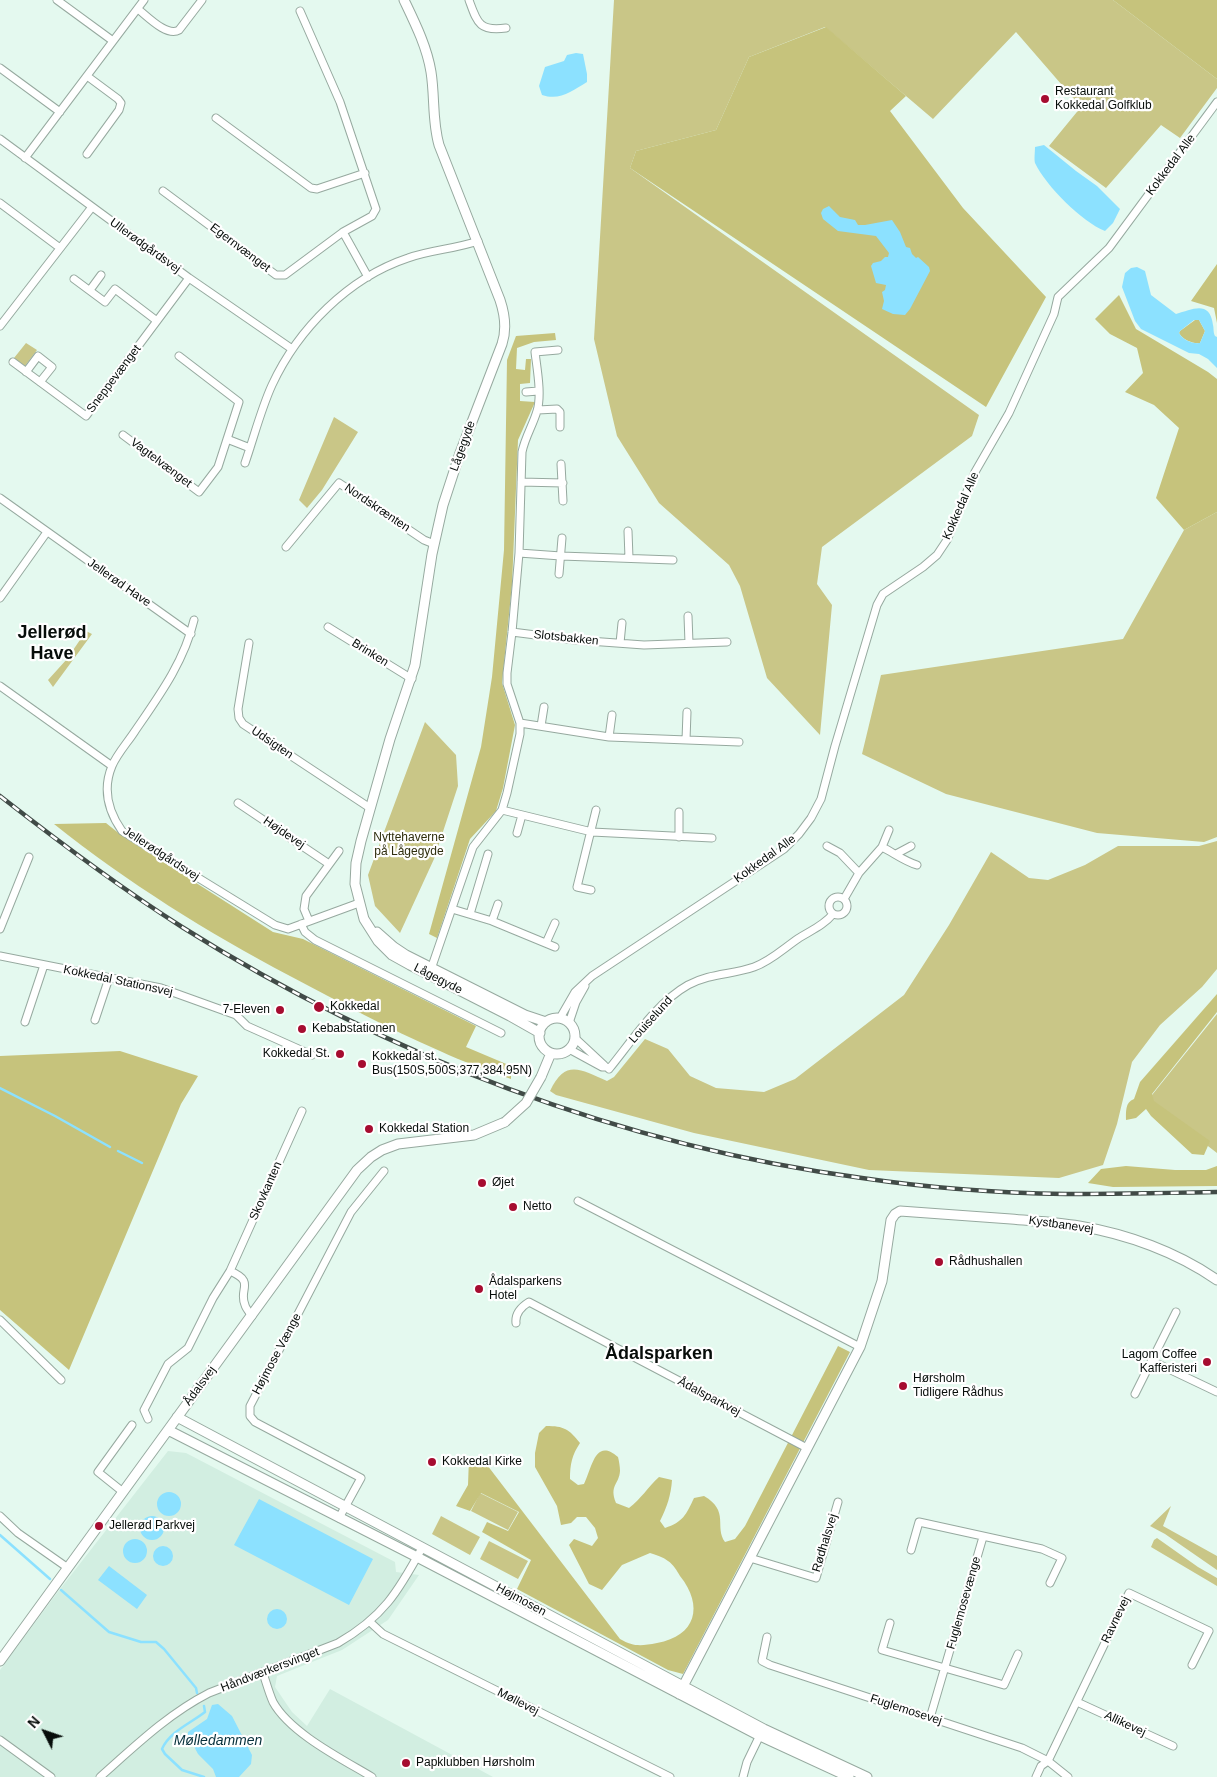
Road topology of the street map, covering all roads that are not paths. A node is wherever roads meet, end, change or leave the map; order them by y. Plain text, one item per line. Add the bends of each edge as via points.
1 (57, 0) edge
2 (144, 0) edge
3 (202, 0) edge
4 (404, 0) edge
5 (469, 0) edge
6 (138, 9) junction
7 (300, 11) dead end
8 (506, 28) dead end
9 (113, 41) junction
10 (0, 68) edge
11 (87, 76) junction
12 (1217, 102) edge
13 (60, 112) junction
14 (216, 118) dead end
15 (0, 138) edge
16 (87, 154) dead end
17 (26, 158) junction
18 (365, 173) junction
19 (163, 191) dead end
20 (0, 204) edge
21 (92, 207) junction
22 (343, 232) junction
23 (478, 241) junction
24 (60, 248) junction
25 (101, 275) dead end
26 (368, 277) junction
27 (74, 278) dead end
28 (189, 278) junction
29 (90, 290) junction
30 (157, 321) junction
31 (0, 326) edge
32 (292, 349) junction
33 (558, 350) dead end
34 (179, 356) dead end
35 (13, 362) dead end
36 (26, 372) junction
37 (40, 382) junction
38 (538, 391) junction
39 (526, 392) dead end
40 (538, 410) junction
41 (560, 427) dead end
42 (123, 435) dead end
43 (227, 440) junction
44 (250, 448) junction
45 (244, 463) dead end
46 (561, 464) dead end
47 (521, 482) junction
48 (562, 483) junction
49 (0, 498) edge
50 (562, 501) dead end
51 (628, 531) dead end
52 (48, 532) junction
53 (562, 538) dead end
54 (434, 544) junction
55 (286, 547) dead end
56 (519, 553) junction
57 (560, 556) junction
58 (629, 558) junction
59 (673, 560) dead end
60 (559, 574) dead end
61 (0, 598) edge
62 (688, 616) dead end
63 (194, 620) dead end
64 (622, 623) dead end
65 (328, 627) dead end
66 (512, 632) junction
67 (191, 634) junction
68 (727, 642) dead end
69 (249, 643) dead end
70 (620, 643) junction
71 (689, 643) junction
72 (412, 679) junction
73 (0, 686) edge
74 (544, 707) dead end
75 (687, 712) dead end
76 (612, 715) dead end
77 (520, 723) junction
78 (540, 726) junction
79 (609, 737) junction
80 (686, 740) junction
81 (739, 742) dead end
82 (112, 766) junction
83 (238, 803) dead end
84 (370, 808) junction
85 (502, 810) junction
86 (596, 810) dead end
87 (679, 812) dead end
88 (522, 815) junction
89 (889, 830) dead end
90 (592, 832) junction
91 (517, 833) dead end
92 (679, 837) junction
93 (712, 838) dead end
94 (827, 846) dead end
95 (911, 846) dead end
96 (882, 848) junction
97 (339, 851) dead end
98 (488, 854) dead end
99 (896, 854) junction
100 (29, 857) dead end
101 (329, 864) junction
102 (916, 865) dead end
103 (859, 874) junction
104 (591, 890) dead end
105 (844, 898) junction
106 (359, 903) junction
107 (498, 904) dead end
108 (452, 909) junction
109 (470, 914) junction
110 (834, 914) junction
111 (309, 921) junction
112 (492, 921) junction
113 (555, 923) dead end
114 (301, 924) junction
115 (0, 929) edge
116 (546, 943) junction
117 (555, 947) dead end
118 (0, 956) edge
119 (44, 965) junction
120 (430, 971) junction
121 (109, 978) junction
122 (589, 979) junction
123 (560, 1018) junction
124 (94, 1020) dead end
125 (24, 1022) dead end
126 (546, 1022) junction
127 (569, 1023) junction
128 (501, 1033) dead end
129 (540, 1033) junction
130 (575, 1038) junction
131 (569, 1049) junction
132 (551, 1053) junction
133 (312, 1055) dead end
134 (607, 1066) junction
135 (302, 1111) dead end
136 (384, 1171) dead end
137 (578, 1201) dead end
138 (230, 1271) junction
139 (1217, 1280) edge
140 (1176, 1312) dead end
141 (252, 1316) junction
142 (0, 1320) edge
143 (516, 1323) dead end
144 (860, 1347) junction
145 (1152, 1361) junction
146 (62, 1380) dead end
147 (1217, 1392) edge
148 (1135, 1394) dead end
149 (177, 1418) junction
150 (148, 1419) dead end
151 (132, 1426) dead end
152 (168, 1430) junction
153 (807, 1448) junction
154 (124, 1492) junction
155 (838, 1502) dead end
156 (345, 1507) junction
157 (0, 1516) edge
158 (340, 1518) junction
159 (982, 1537) junction
160 (422, 1548) junction
161 (911, 1550) dead end
162 (417, 1557) junction
163 (750, 1558) junction
164 (68, 1568) junction
165 (1050, 1583) dead end
166 (370, 1622) junction
167 (890, 1623) dead end
168 (767, 1637) dead end
169 (1018, 1654) dead end
170 (0, 1661) edge
171 (1192, 1665) dead end
172 (945, 1669) junction
173 (263, 1673) junction
174 (681, 1690) junction
175 (1077, 1702) junction
176 (930, 1718) junction
177 (762, 1732) junction
178 (0, 1740) edge
179 (1173, 1746) dead end
180 (1048, 1761) junction
181 (52, 1777) edge
182 (100, 1777) edge
183 (372, 1777) edge
184 (670, 1777) edge
185 (743, 1777) edge
186 (849, 1777) edge
187 (867, 1777) edge
188 (1036, 1777) edge
189 (1068, 1777) edge

1 - 9 street
2 - 6 street
3 - 6 street via 174,33
4 - 23 street, Lågegyde via 430,67 434,124 439,145
5 - 8 street via 476,20 486,28
6 - 9 street
7 - 18 street, Egernvænget via 340,102
9 - 11 street
10 - 13 street
11 - 13 street
11 - 16 street via 121,103 120,110
12 - 122 street, Kokkedal Alle via 1109,248 1058,297 1054,314 1008,413 975,472 947,540 930,561 883,594 877,604 821,799 799,834 784,849
13 - 17 street
14 - 18 street via 310,188 316,189
15 - 17 street, Ullerødgårdsvej
17 - 21 street, Ullerødgårdsvej
18 - 22 street, Egernvænget via 376,209 372,216
19 - 22 street, Egernvænget via 276,275 285,275
20 - 24 street
21 - 24 street
21 - 28 street, Ullerødgårdsvej
22 - 26 street
23 - 26 street via 408,258
23 - 54 street, Lågegyde via 502,306 505,334 450,480
24 - 31 street
25 - 29 street
26 - 32 street via 330,306
27 - 29 street
28 - 30 street, Sneppevænget
28 - 32 street, Ullerødgårdsvej
29 - 30 street via 106,302 115,289
30 - 37 street, Sneppevænget via 86,416
32 - 44 street via 271,387
33 - 38 street via 535,352
34 - 43 street, Vagtelvænget via 239,402
35 - 36 street, Sneppevænget
36 - 37 street, Sneppevænget
36 - 37 street via 38,356 52,367
38 - 39 street
38 - 40 street
40 - 41 street via 557,409
40 - 47 street via 524,442
42 - 43 street, Vagtelvænget via 199,492 218,466
43 - 44 street
44 - 45 street
46 - 48 street
47 - 48 street
47 - 56 street
48 - 50 street
49 - 52 street, Jellerød Have
51 - 58 street
52 - 61 street
52 - 67 street, Jellerød Have
53 - 57 street
54 - 55 street, Nordskrænten via 339,483
54 - 72 street, Lågegyde
56 - 57 street
56 - 66 street
57 - 58 street
57 - 60 street
58 - 59 street
62 - 71 street
63 - 67 street, Jellerødgårdsvej
64 - 70 street
65 - 72 street, Brinken
66 - 70 street, Slotsbakken
66 - 77 street via 507,684
67 - 82 street, Jellerødgårdsvej via 174,673
68 - 71 street, Slotsbakken
69 - 84 street, Udsigten via 238,709 243,724
70 - 71 street, Slotsbakken
72 - 84 street, Lågegyde
73 - 82 street
74 - 78 street
75 - 80 street
76 - 79 street
77 - 78 street
77 - 85 street
78 - 79 street
79 - 80 street
80 - 81 street
82 - 114 street, Jellerødgårdsvej via 107,801 122,831 275,926 288,929
83 - 101 street, Højdevej
84 - 106 street, Lågegyde via 355,868
85 - 88 street
85 - 108 street via 472,847
86 - 90 street
87 - 92 street
88 - 90 street
88 - 91 street
89 - 96 street
90 - 92 street
90 - 104 street via 578,887
92 - 93 street
94 - 103 street via 840,853
95 - 99 street
96 - 99 street
96 - 103 street
97 - 101 street
98 - 109 street
99 - 102 street via 901,860
100 - 115 street
101 - 111 street via 306,896 304,909
103 - 105 street
105 - 110 street via 848,907 845,912
105 - 110 street via 838,896 830,901
106 - 111 street, Jellerødgårdsvej
106 - 120 street, Lågegyde via 383,939
106 - 120 street, Lågegyde via 370,932 386,950 402,962
107 - 112 street
108 - 109 street
108 - 120 street
109 - 112 street
110 - 134 street, Louiselund via 768,961 713,975 670,997 609,1069
111 - 114 street, Jellerødgårdsvej
112 - 116 street
113 - 116 street
114 - 128 street, Lågegyde via 314,940
116 - 117 street
118 - 119 street, Kokkedal Stationsvej
119 - 121 street, Kokkedal Stationsvej
119 - 125 street
120 - 126 street, Lågegyde
120 - 129 street, Lågegyde
121 - 124 street
121 - 133 street, Kokkedal Stationsvej via 161,988 236,1015 247,1026
122 - 123 street, Kokkedal Alle via 575,992
122 - 127 street, Kokkedal Alle
123 - 126 street
123 - 127 street
126 - 129 street
127 - 130 street
129 - 132 street via 542,1045
130 - 131 street
130 - 134 street
131 - 132 street via 560,1054
131 - 134 street via 602,1067
132 - 141 street, Ådalsvej, bridge via 526,1103 505,1122 474,1135 398,1144 371,1157 358,1170
135 - 138 street, Skovkanten
136 - 156 street, Højmose Vænge via 351,1212 250,1406 250,1416 255,1422 361,1478
137 - 144 street
138 - 141 street via 243,1279 245,1306
138 - 150 street, Skovkanten via 188,1348 168,1364 144,1410
139 - 144 street, Kystbanevej via 1178,1257 1112,1233 1051,1222 900,1211 891,1220 882,1281
140 - 145 street
141 - 149 street, Ådalsvej
142 - 146 street
143 - 153 street, Ådalsparkvej via 522,1306 528,1302
144 - 153 street
145 - 147 street
145 - 148 street
149 - 152 street, Ådalsvej
149 - 156 street, Højmosen
151 - 154 street via 98,1472
152 - 154 street, Ådalsvej
152 - 158 street, Højmosen
153 - 163 street
154 - 164 street, Ådalsvej
155 - 163 street, Rødhalsvej via 816,1578
156 - 158 street, Højmose Vænge
156 - 160 street, Højmosen
157 - 164 street via 18,1533
158 - 162 street, Højmosen
159 - 161 street via 919,1522
159 - 165 street via 1042,1549 1062,1558
159 - 172 street, Fuglemosevænge
160 - 162 street, Håndværkersvinget
160 - 174 street, Højmosen
162 - 166 street, Håndværkersvinget via 402,1584
162 - 174 street, Højmosen
163 - 174 street
164 - 170 street, Ådalsvej
166 - 173 street, Håndværkersvinget via 338,1643
166 - 184 street, Møllevej via 383,1634
167 - 172 street via 882,1650
168 - 176 street, Fuglemosevej via 762,1662
169 - 172 street via 1004,1684
171 - 175 street, Ravnevej via 1209,1631 1129,1593
172 - 176 street, Fuglemosevænge
173 - 182 street, Håndværkersvinget via 194,1701 159,1725
173 - 183 street via 273,1702 290,1723
174 - 177 street, Højmosen
175 - 179 street, Allikevej
175 - 180 street, Ravnevej
176 - 180 street, Fuglemosevej via 1022,1748
177 - 185 street
177 - 186 street, Højmosen
177 - 187 street, Højmosen
178 - 181 street
180 - 188 street, Ravnevej
180 - 189 street, Fuglemosevej

